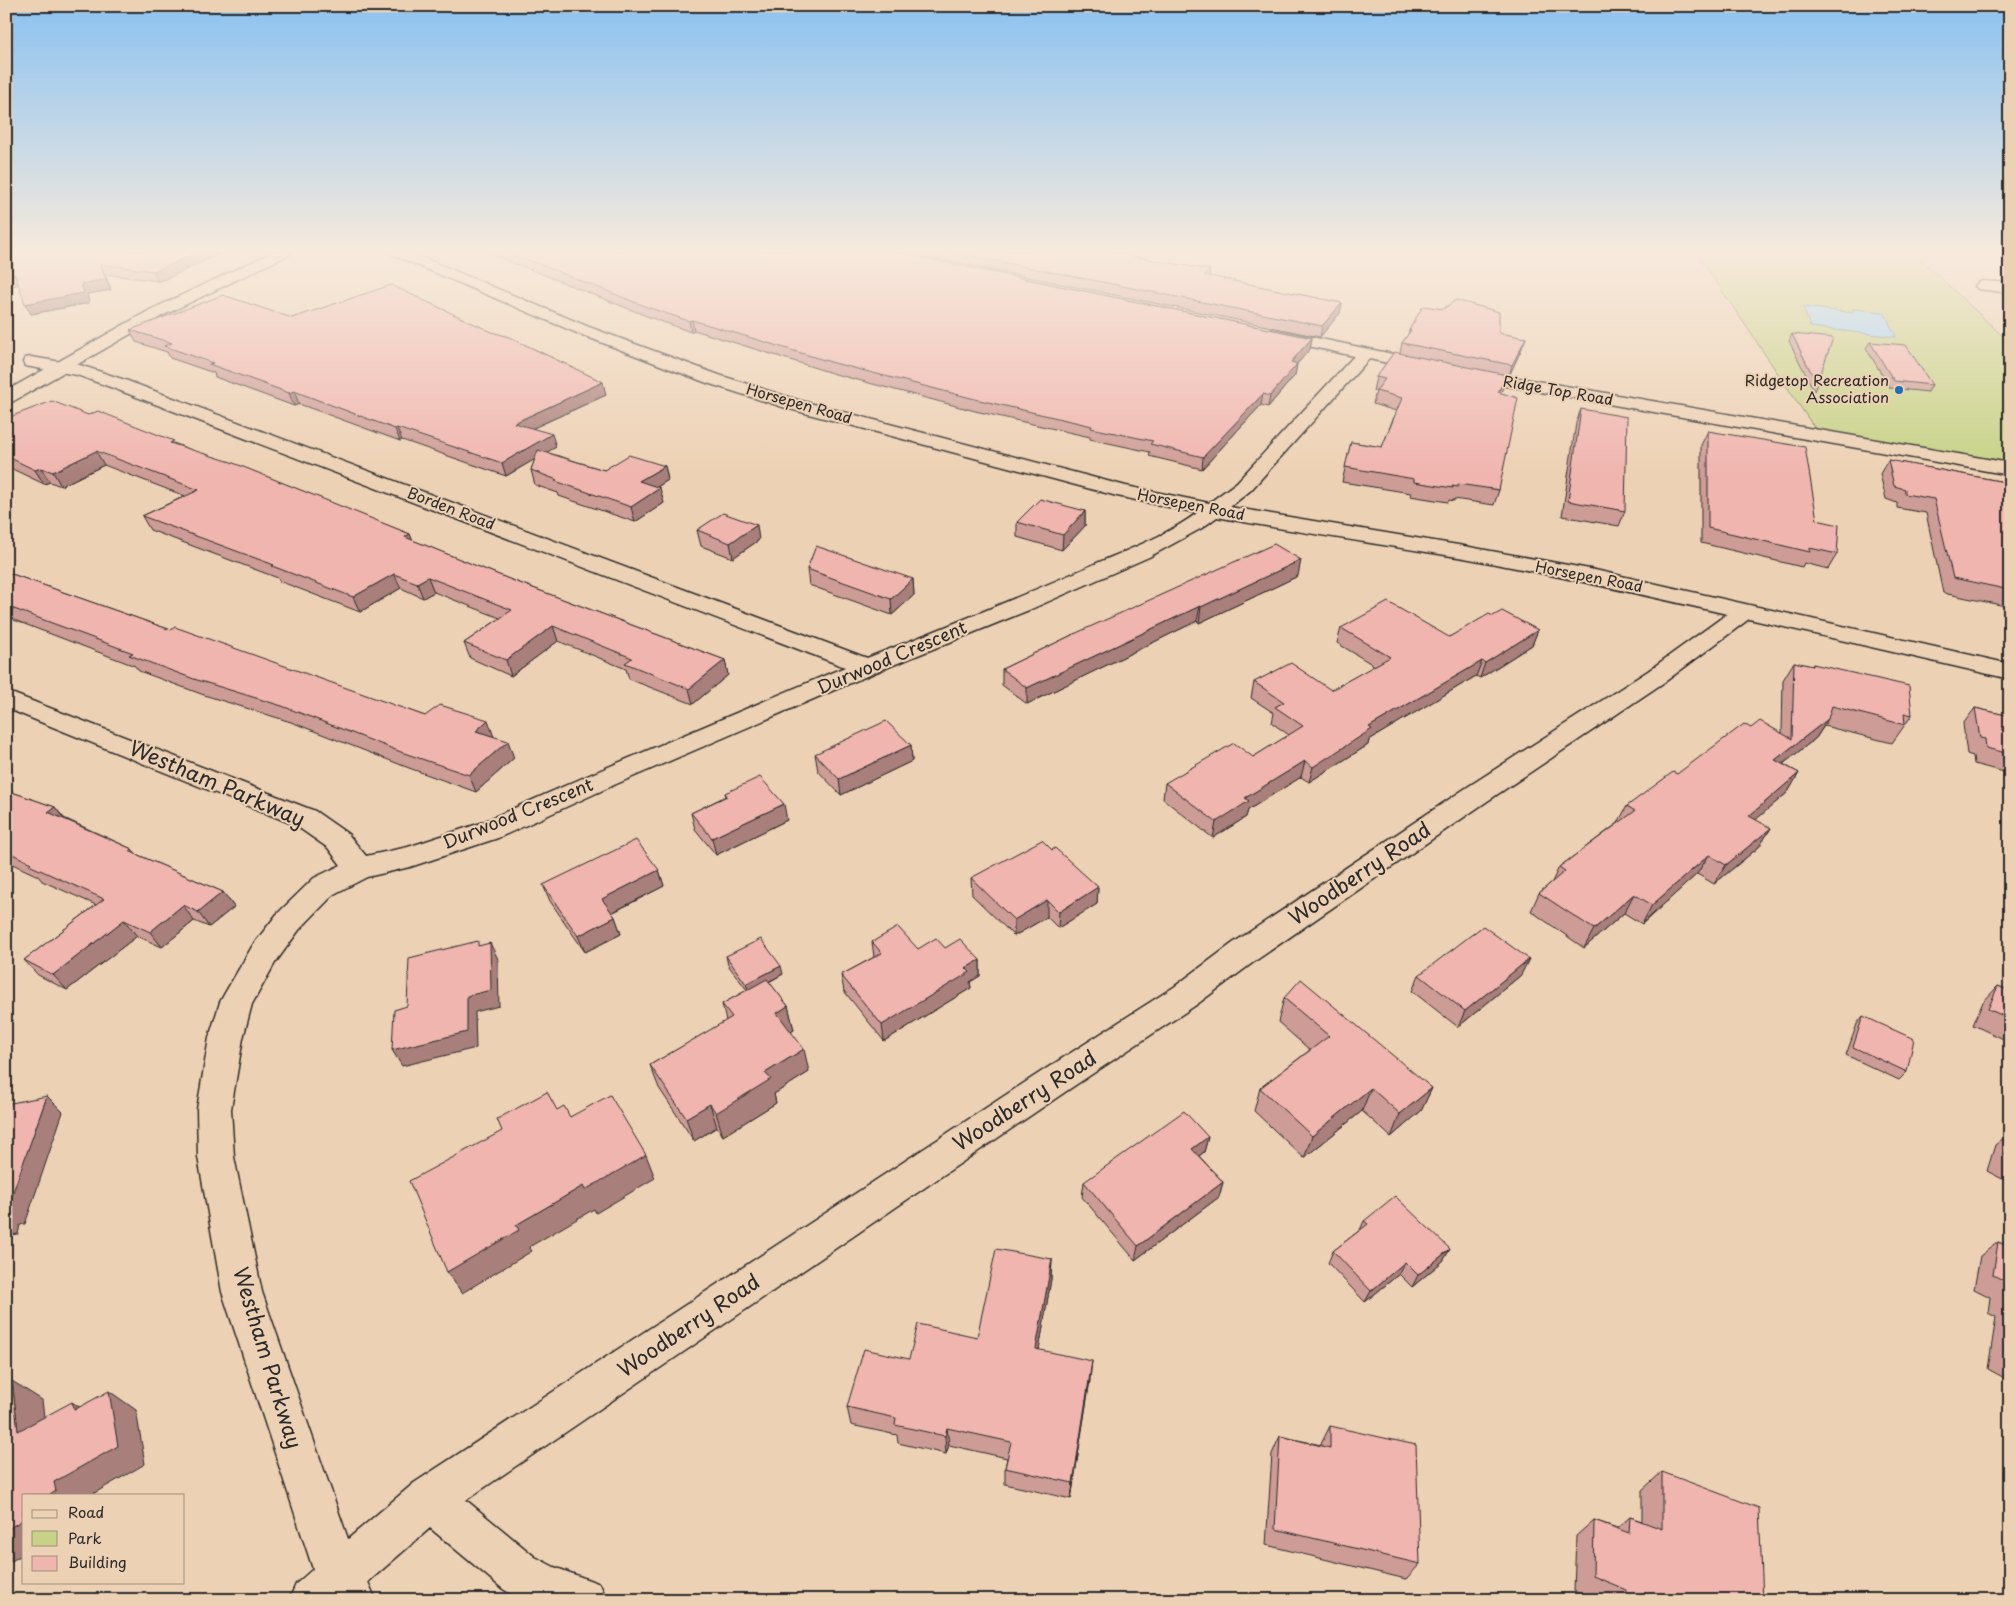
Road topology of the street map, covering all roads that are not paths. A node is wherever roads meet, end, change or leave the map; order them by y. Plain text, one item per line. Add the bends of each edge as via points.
1 (127, 326) edge
2 (572, 326) edge
3 (1259, 332) edge
4 (1365, 354) junction
5 (56, 358) junction
6 (23, 367) dead end
7 (6, 398) edge
8 (2010, 468) edge
9 (1214, 510) junction
10 (1746, 611) junction
11 (867, 667) junction
12 (2010, 672) edge
13 (6, 698) edge
14 (360, 868) junction
15 (430, 1499) junction
16 (334, 1592) edge
17 (584, 1600) edge

1 - 5 street
2 - 9 street, Horsepen Road via 713,379 811,409 1124,492
3 - 4 street, Ridge Top Road
4 - 8 street, Ridge Top Road via 1614,401
4 - 9 street, Durwood Crescent via 1244,486
5 - 6 street, Borden Road
5 - 7 street
5 - 11 street, Borden Road via 80,370
9 - 10 street, Horsepen Road via 1464,552
9 - 11 street, Durwood Crescent via 1195,524 1140,552
10 - 12 street, Horsepen Road
10 - 15 street, Woodberry Road via 1657,676 1244,952 1185,996
11 - 14 street, Durwood Crescent via 488,831 410,857
13 - 14 street, Westham Parkway via 305,818 338,841
14 - 16 street, Westham Parkway via 324,886 288,922 264,954 236,1002 226,1038 214,1109 216,1157 242,1292
15 - 16 street, Woodberry Road
15 - 17 street via 519,1573 544,1587

